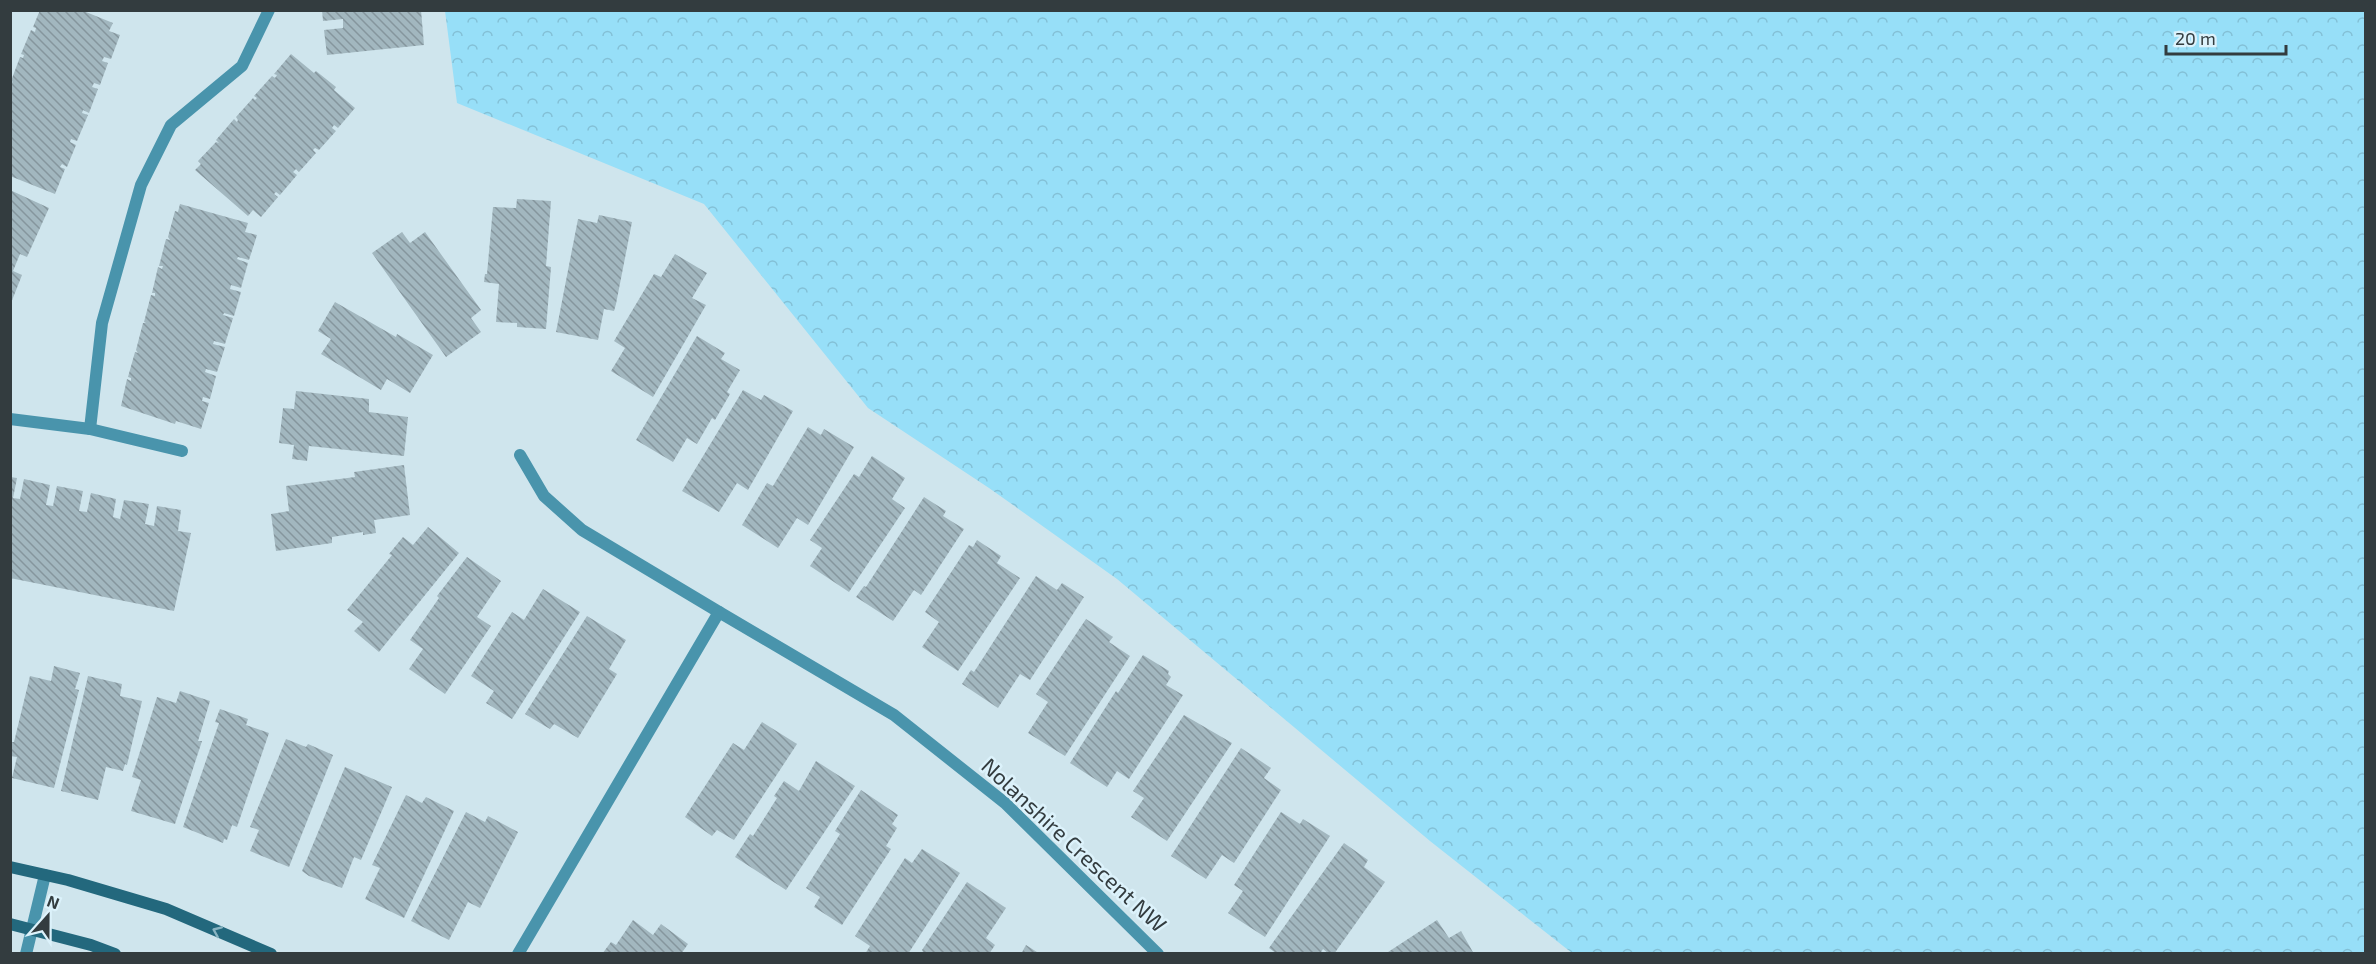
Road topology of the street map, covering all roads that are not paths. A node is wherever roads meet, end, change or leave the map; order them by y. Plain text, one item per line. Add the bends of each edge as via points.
1 (269, 10) edge
2 (10, 419) edge
3 (90, 429) junction
4 (182, 451) dead end
5 (520, 454) dead end
6 (719, 612) junction
7 (10, 867) edge
8 (45, 875) junction
9 (10, 924) edge
10 (31, 929) junction
11 (26, 954) edge
12 (115, 954) edge
13 (271, 954) edge
14 (518, 954) edge
15 (1158, 954) edge

1 - 3 street via 242,66 171,125 141,185 102,323
2 - 3 street
3 - 4 street
5 - 6 street, Nolanshire Crescent NW via 544,496 582,530
6 - 14 street
6 - 15 street, Nolanshire Crescent NW via 894,715 1005,803
7 - 8 street
8 - 10 street
13 -> 8 street via 166,909
9 - 10 street
10 - 11 street
10 - 12 street

